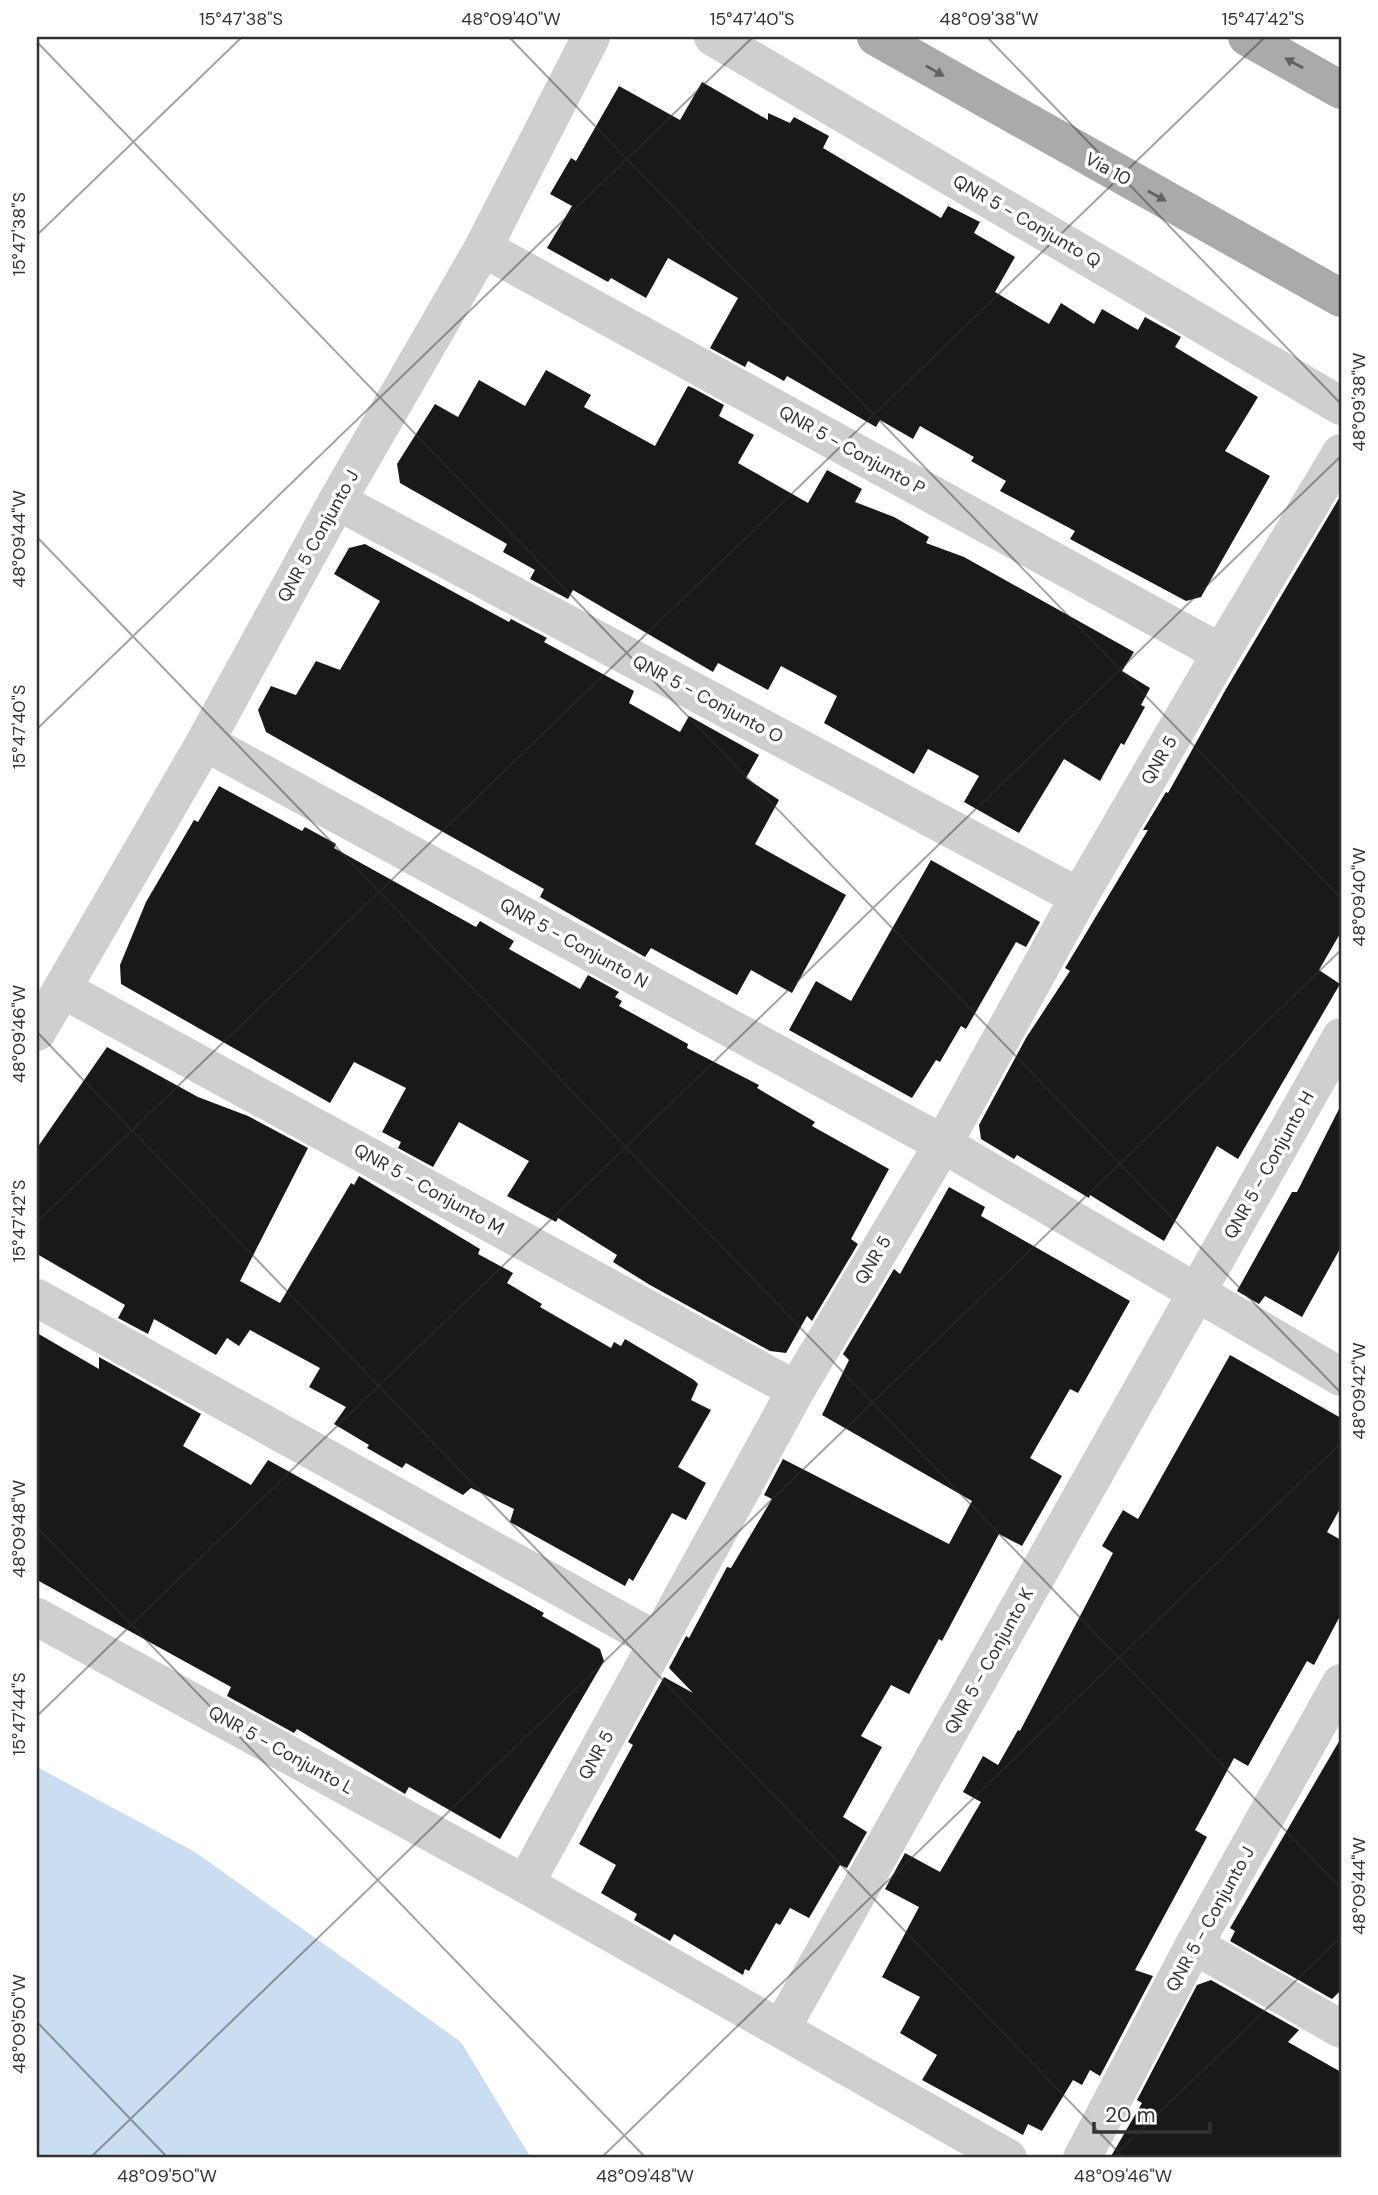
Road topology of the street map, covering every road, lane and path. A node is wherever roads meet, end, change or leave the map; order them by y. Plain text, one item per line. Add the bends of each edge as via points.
1 (591, 37) edge
2 (713, 37) edge
3 (876, 37) edge
4 (1247, 37) edge
5 (1341, 90) edge
6 (483, 248) junction
7 (1341, 298) edge
8 (1341, 406) edge
9 (1341, 453) edge
10 (337, 501) junction
11 (1221, 653) junction
12 (205, 742) junction
13 (1079, 897) junction
14 (62, 989) junction
15 (37, 1032) edge
16 (1341, 1037) edge
17 (943, 1144) junction
18 (1196, 1294) junction
19 (37, 1298) edge
20 (1341, 1377) edge
21 (796, 1390) junction
22 (37, 1617) edge
23 (657, 1641) junction
24 (1339, 1692) edge
25 (525, 1884) junction
26 (1194, 1945) junction
27 (782, 2027) junction
28 (1341, 2029) edge
29 (1008, 2158) edge
30 (1082, 2158) edge

1 - 6 street, QNR 5 Conjunto J
2 - 8 street, QNR 5 - Conjunto Q
3 -> 7 main road, Via 10
5 -> 4 main road
6 - 10 street, QNR 5 Conjunto J
6 - 11 street, QNR 5 - Conjunto P
9 - 11 street, QNR 5
10 - 12 street, QNR 5 Conjunto J
10 - 13 street, QNR 5 - Conjunto O
11 - 13 street, QNR 5
12 - 14 street, QNR 5 Conjunto J
12 - 17 street, QNR 5 - Conjunto N
13 - 17 street, QNR 5
14 - 15 street, QNR 5 Conjunto J
14 - 21 street, QNR 5 - Conjunto M
16 - 18 street, QNR 5 - Conjunto H
17 - 18 street
17 - 21 street, QNR 5
18 - 20 street
18 - 27 street, QNR 5 - Conjunto K
19 - 23 street
21 - 23 street, QNR 5
22 - 25 street, QNR 5 - Conjunto L
23 - 25 street, QNR 5
24 - 26 street, QNR 5 - Conjunto J
25 - 27 street
26 - 28 street
26 - 30 street, QNR 5 - Conjunto J
27 - 29 street

